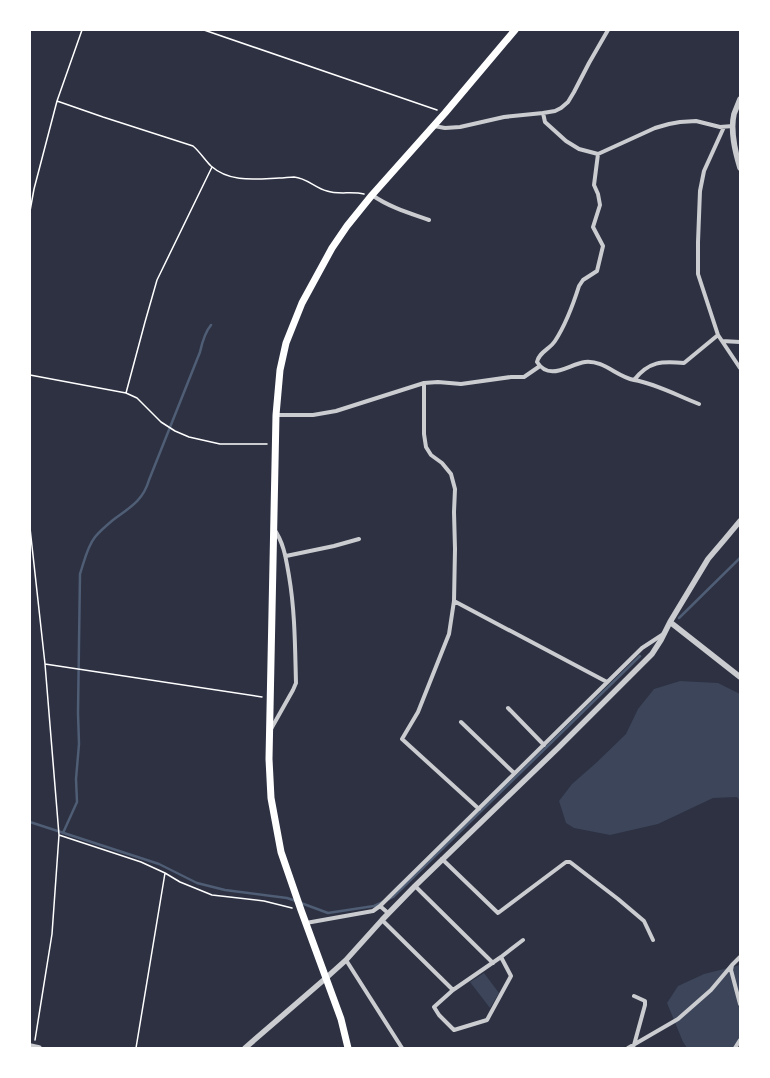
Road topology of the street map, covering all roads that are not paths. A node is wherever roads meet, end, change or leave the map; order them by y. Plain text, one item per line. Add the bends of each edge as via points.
1 (516, 30) edge
2 (608, 30) edge
3 (740, 99) edge
4 (543, 113) junction
5 (433, 126) junction
6 (733, 126) junction
7 (724, 127) junction
8 (598, 154) junction
9 (740, 168) edge
10 (372, 195) junction
11 (429, 220) dead end
12 (718, 335) junction
13 (722, 341) junction
14 (740, 342) edge
15 (540, 366) junction
16 (740, 368) edge
17 (634, 380) junction
18 (424, 383) junction
19 (700, 404) dead end
20 (276, 415) junction
21 (740, 522) edge
22 (274, 529) junction
23 (359, 539) dead end
24 (286, 556) junction
25 (454, 601) junction
26 (670, 622) junction
27 (665, 633) junction
28 (740, 677) edge
29 (607, 682) junction
30 (508, 708) dead end
31 (461, 722) dead end
32 (270, 731) junction
33 (544, 745) junction
34 (514, 773) junction
35 (479, 808) junction
36 (442, 859) junction
37 (415, 886) junction
38 (380, 906) junction
39 (388, 913) junction
40 (382, 920) junction
41 (306, 923) junction
42 (523, 940) dead end
43 (653, 940) dead end
44 (740, 957) edge
45 (502, 958) junction
46 (346, 960) junction
47 (493, 963) junction
48 (732, 965) junction
49 (326, 978) junction
50 (453, 990) junction
51 (634, 996) dead end
52 (740, 1004) edge
53 (740, 1040) edge
54 (634, 1045) junction
55 (245, 1048) edge
56 (348, 1048) edge
57 (402, 1048) edge
58 (628, 1048) edge
59 (735, 1048) edge

1 - 5 highway
2 - 4 street via 568,102 555,111
3 - 6 street via 734,114
4 - 5 street via 504,117 460,128
4 - 8 street via 545,122 566,141 579,149
5 - 10 highway
6 - 7 street
6 - 9 street via 733,139
7 - 8 street via 696,121 669,124
7 - 12 street via 704,171 700,191 698,242 698,274
8 - 15 street via 594,185 600,205 592,227 603,246 597,271 583,280 579,286 563,328 554,343 538,358
10 - 11 street via 401,210
10 - 20 highway via 332,248 302,303 286,343 280,370
12 - 13 street
12 - 17 street via 684,363 660,362 645,368
13 - 14 street
13 - 16 street
15 - 17 street via 549,371 556,371 584,362 594,362
15 - 18 street via 524,377 461,384
17 - 19 street
18 - 20 street via 336,411 313,415
18 - 25 street via 426,447 451,474 455,489
20 - 22 highway
21 - 26 street via 708,560
22 - 24 street
22 - 32 highway
23 - 24 street
24 - 32 street via 294,625 296,683
25 - 29 street
25 - 35 street via 449,634 418,712 402,739
26 - 27 street
26 - 28 street
27 - 29 street via 642,648
27 - 36 street via 652,654 633,674
29 - 33 street
30 - 33 street
31 - 34 street
32 - 41 highway via 271,798 281,852
33 - 34 street
34 - 35 street
35 - 38 street
36 - 37 street
36 - 43 street via 498,913 566,862 570,862 644,921
37 - 39 street
37 - 47 street
38 - 39 street
38 - 41 street via 373,911
39 - 40 street
40 - 46 street
40 - 50 street
41 - 49 highway
42 - 45 street
44 - 48 street
45 - 47 street
45 - 50 street via 511,976 487,1020 454,1030 434,1007
46 - 49 street
46 - 57 street
47 - 50 street
48 - 52 street via 732,975
48 - 54 street via 711,990 678,1019
49 - 55 street
49 - 56 highway via 341,1019
51 - 54 street via 645,1001 645,1005
53 - 59 street
54 - 58 street

